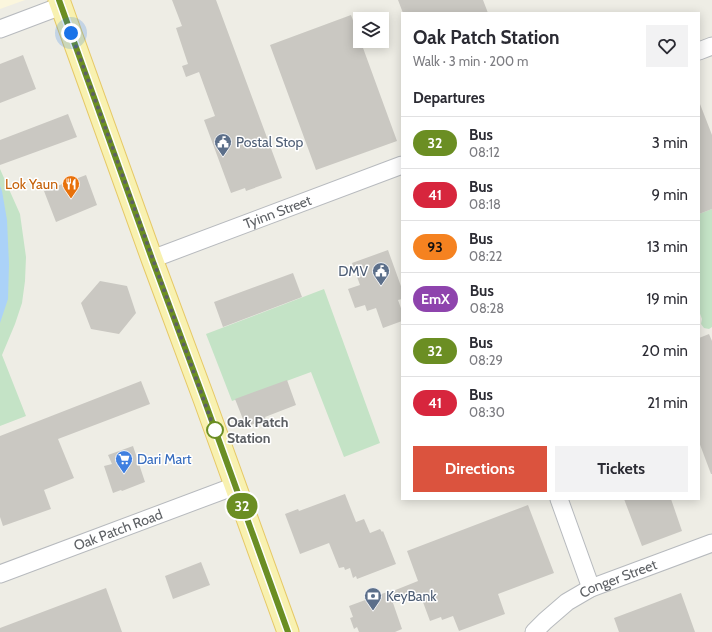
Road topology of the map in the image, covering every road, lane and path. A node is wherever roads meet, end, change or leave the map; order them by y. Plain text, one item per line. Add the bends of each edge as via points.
1 (60, 3) edge
2 (0, 29) edge
3 (712, 46) edge
4 (700, 51) edge
5 (401, 165) edge
6 (152, 259) junction
7 (235, 486) junction
8 (559, 500) edge
9 (712, 543) edge
10 (0, 574) edge
11 (592, 588) junction
12 (288, 632) edge
13 (534, 632) edge

1 - 2 street
1 - 6 main road
3 - 4 street
5 - 6 street, Tyinn Street
6 - 7 main road
7 - 10 street, Oak Patch Road
7 - 12 main road
8 - 11 street
9 - 11 street, Conger Street
11 - 13 street, Conger Street via 567,602

